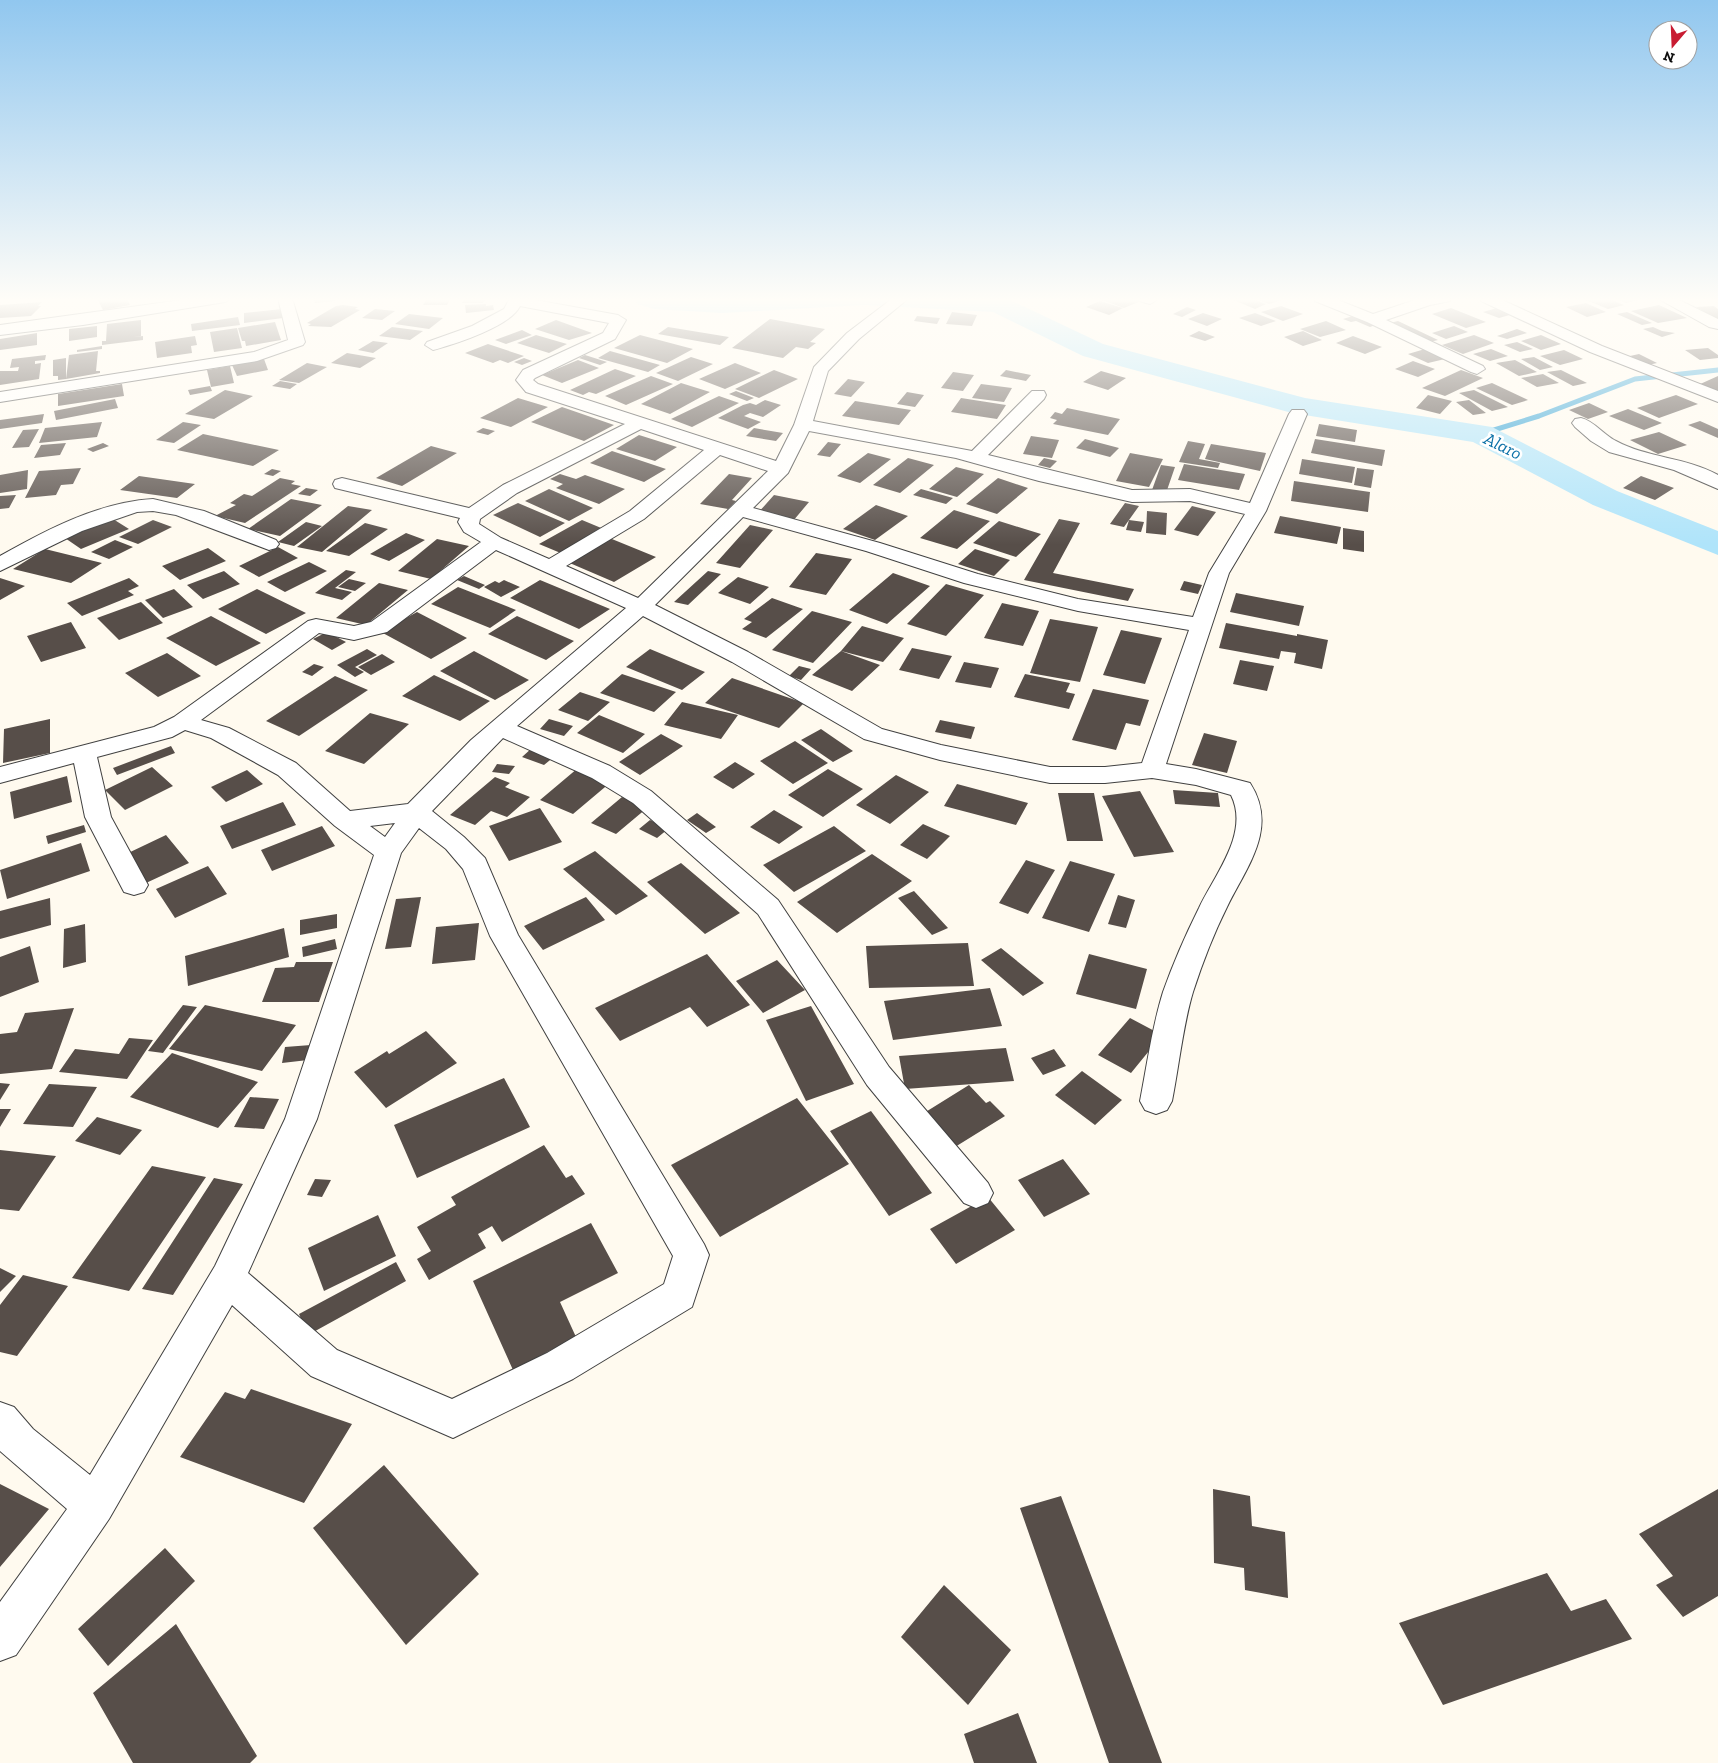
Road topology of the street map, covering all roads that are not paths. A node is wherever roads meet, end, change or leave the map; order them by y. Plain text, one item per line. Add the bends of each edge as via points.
1 (105, 380) edge
2 (524, 380) edge
3 (817, 380) edge
4 (1675, 380) edge
5 (1038, 395) dead end
6 (0, 397) edge
7 (1718, 397) edge
8 (1298, 414) dead end
9 (638, 424) junction
10 (1581, 424) dead end
11 (802, 425) junction
12 (716, 449) junction
13 (974, 458) junction
14 (780, 469) junction
15 (1718, 483) edge
16 (342, 484) dead end
17 (739, 510) junction
18 (1256, 511) junction
19 (472, 515) junction
20 (494, 542) junction
21 (269, 544) dead end
22 (0, 565) edge
23 (550, 567) junction
24 (641, 607) junction
25 (1201, 625) junction
26 (182, 722) junction
27 (500, 727) junction
28 (84, 754) junction
29 (1152, 770) junction
30 (0, 775) edge
31 (416, 812) junction
32 (344, 820) junction
33 (388, 852) junction
34 (134, 885) dead end
35 (1156, 1101) dead end
36 (976, 1193) dead end
37 (228, 1278) junction
38 (0, 1421) edge
39 (95, 1505) junction
40 (0, 1639) edge

1 - 6 street
2 - 9 street via 532,388
3 - 11 street
4 - 7 street
5 - 13 street
8 - 18 street
9 - 12 street
9 - 19 street via 510,489
10 - 15 street via 1615,448 1706,474
11 - 13 street
11 - 14 street
12 - 14 street
12 - 23 street via 637,515
13 - 18 street via 1132,496 1190,495
14 - 17 street
16 - 19 street
17 - 24 street
17 - 25 street via 873,547 970,579 1078,605
18 - 25 street via 1219,572
19 - 20 street via 468,522 471,528
20 - 23 street
20 - 26 street via 379,627 354,633 316,626 302,634
21 - 22 street via 188,513 144,506 119,511 52,536
23 - 24 street
24 - 27 street
24 - 29 street via 740,657 873,734 1050,776
25 - 29 street
26 - 28 street via 163,732
26 - 32 street via 220,733 286,768
27 - 31 street
27 - 36 street via 601,772 642,797 768,907 878,1076
28 - 30 street
28 - 34 street via 98,817
29 - 35 street via 1241,789 1249,805 1249,824 1238,862 1213,907 1178,993
31 - 32 street
31 - 33 street
31 - 37 street via 455,842 475,865 504,936 691,1254 679,1295 560,1366 453,1419 324,1363
32 - 33 street
33 - 37 street via 301,1119
37 - 39 street
38 - 39 street via 19,1442
39 - 40 street

